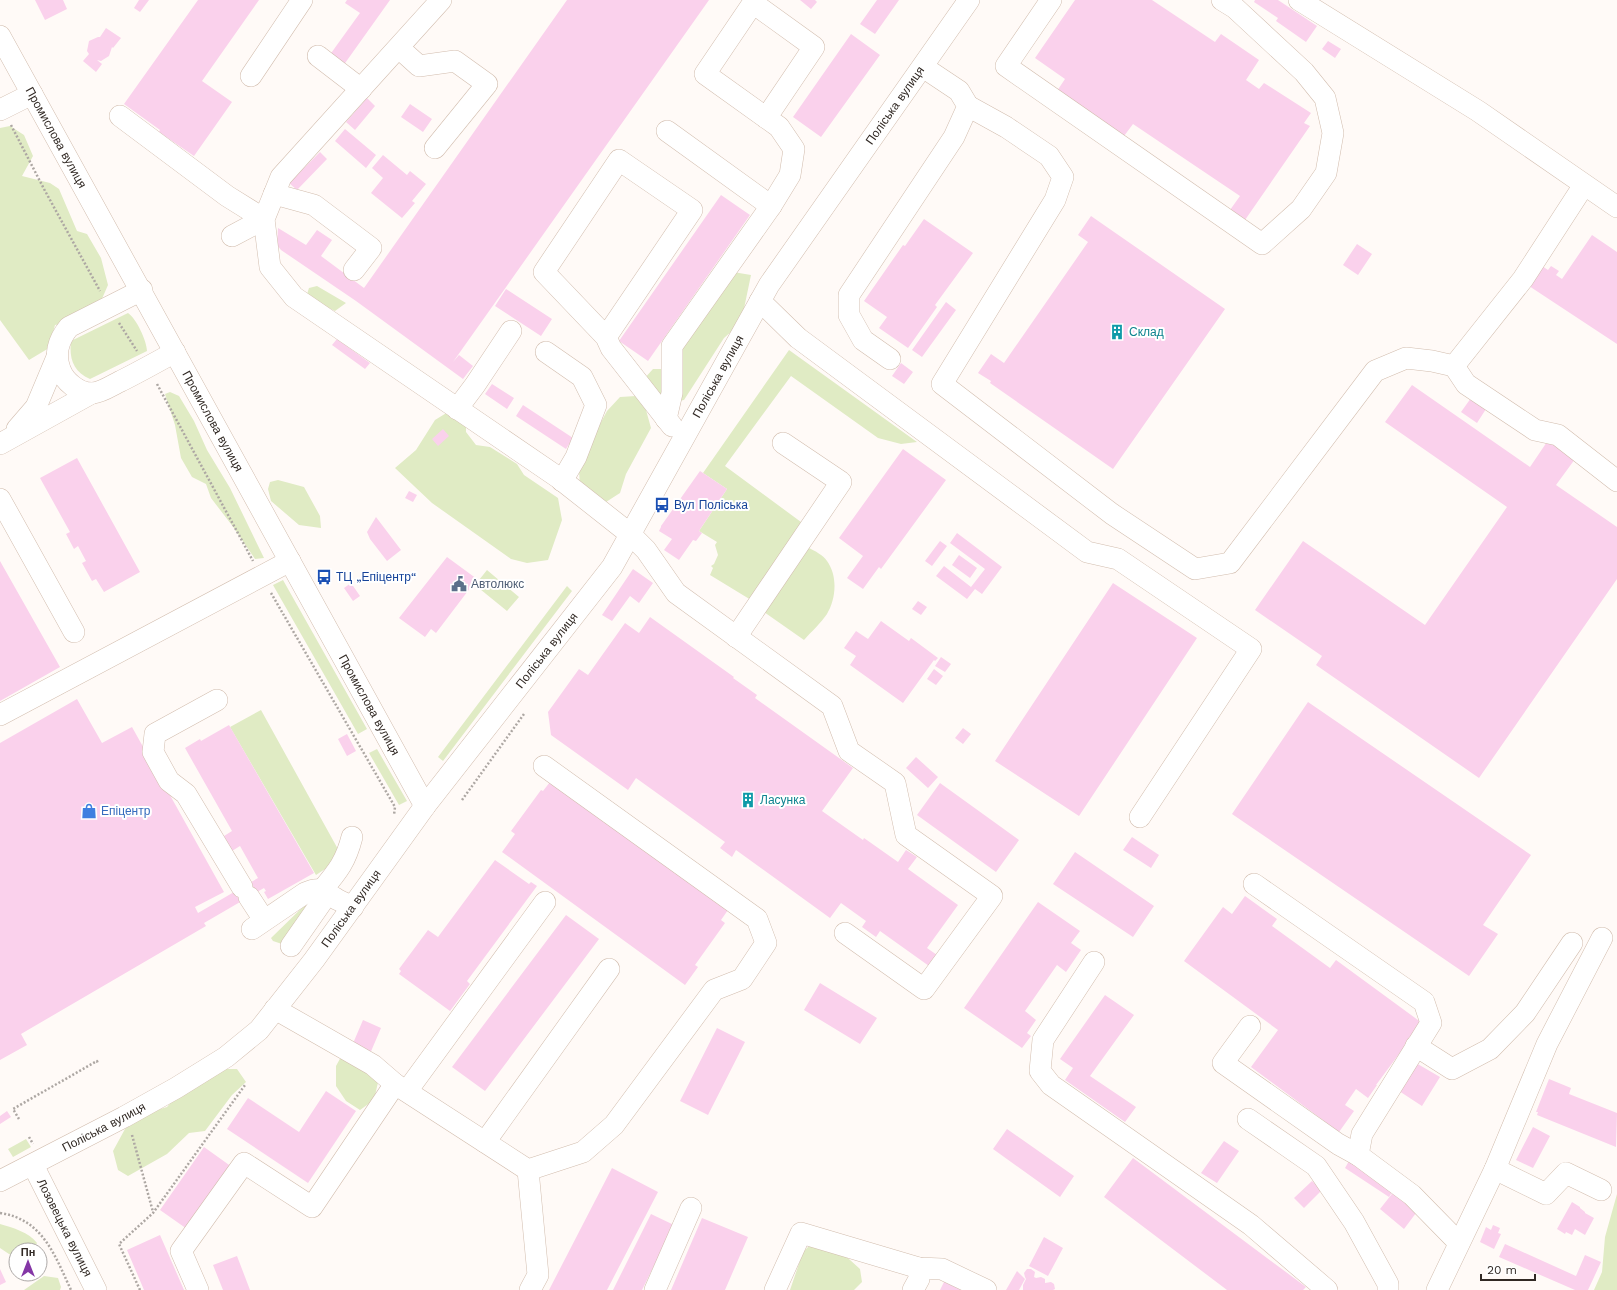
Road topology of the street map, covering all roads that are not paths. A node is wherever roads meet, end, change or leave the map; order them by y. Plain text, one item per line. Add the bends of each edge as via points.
1 (302, 0) edge
2 (441, 0) edge
3 (969, 0) edge
4 (1051, 0) edge
5 (1303, 1) edge
6 (1232, 3) edge
7 (0, 36) edge
8 (399, 48) junction
9 (318, 56) dead end
10 (923, 67) junction
11 (251, 76) dead end
12 (361, 89) junction
13 (32, 94) junction
14 (968, 106) junction
15 (1, 109) edge
16 (120, 116) dead end
17 (766, 118) junction
18 (667, 131) dead end
19 (435, 148) dead end
20 (1584, 185) junction
21 (274, 194) junction
22 (771, 206) junction
23 (1617, 207) edge
24 (264, 219) junction
25 (232, 236) dead end
26 (354, 270) dead end
27 (142, 290) junction
28 (760, 301) junction
29 (510, 331) dead end
30 (606, 337) junction
31 (175, 352) junction
32 (546, 352) dead end
33 (57, 357) junction
34 (890, 359) dead end
35 (1454, 366) junction
36 (92, 393) junction
37 (456, 409) junction
38 (666, 419) junction
39 (683, 440) junction
40 (5, 441) edge
41 (784, 443) dead end
42 (562, 481) junction
43 (1617, 481) edge
44 (0, 499) edge
45 (630, 534) junction
46 (290, 561) junction
47 (74, 632) dead end
48 (736, 637) junction
49 (217, 700) dead end
50 (0, 715) edge
51 (544, 766) dead end
52 (425, 806) junction
53 (1140, 817) dead end
54 (352, 837) dead end
55 (1254, 884) dead end
56 (325, 891) junction
57 (545, 902) dead end
58 (353, 907) junction
59 (845, 933) dead end
60 (1602, 938) dead end
61 (1572, 943) dead end
62 (291, 946) dead end
63 (1094, 962) dead end
64 (609, 969) dead end
65 (275, 1009) junction
66 (1250, 1026) dead end
67 (1416, 1046) junction
68 (401, 1088) junction
69 (1248, 1119) dead end
70 (485, 1142) junction
71 (1358, 1155) junction
72 (33, 1164) junction
73 (1495, 1169) junction
74 (528, 1170) junction
75 (0, 1181) edge
76 (1601, 1190) dead end
77 (691, 1208) dead end
78 (1459, 1243) junction
79 (919, 1268) junction
80 (96, 1290) edge
81 (198, 1290) edge
82 (530, 1290) edge
83 (655, 1290) edge
84 (775, 1290) edge
85 (913, 1290) edge
86 (986, 1290) edge
87 (1327, 1290) edge
88 (1388, 1290) edge
89 (1437, 1290) edge

1 - 11 street
2 - 8 street
3 - 10 street, Поліська вулиця
4 - 6 street via 1006,66 1262,244 1301,209 1326,173 1333,133 1325,98 1304,72
5 - 20 street via 1478,111
7 - 13 street, Промислова вулиця
8 - 12 street
8 - 19 street via 419,66 455,61 487,84
9 - 12 street
10 - 14 street via 959,91
10 - 28 street, Поліська вулиця
12 - 21 street via 281,177
13 - 15 street
13 - 27 street, Промислова вулиця
14 - 34 street via 954,137 848,295 849,315 863,340
14 - 35 street via 1006,127 1049,156 1063,177 1055,200 942,384 1112,514 1195,569 1230,563 1375,371 1406,358
16 - 24 street via 227,196
17 - 17 street via 705,74 753,3 814,47
17 - 22 street via 779,127 794,149 790,175
18 - 22 street
20 - 23 street
20 - 35 street via 1523,279
21 - 24 street
21 - 26 street via 314,205 371,248
22 - 38 street via 672,346 672,393
24 - 25 street
24 - 37 street via 270,267 294,297
27 - 31 street, Промислова вулиця
27 - 33 street via 69,327 58,346
28 - 39 street, Поліська вулиця
28 - 53 street via 798,338 1087,552 1118,559 1251,649
29 - 37 street
30 - 30 street via 544,272 619,160 692,210
30 - 38 street via 611,348
31 - 36 street via 105,389
31 - 46 street, Промислова вулиця
32 - 42 street via 582,377 596,405 576,457
33 - 36 street via 60,371 69,383 79,390
33 - 40 street via 36,407
35 - 43 street via 1466,384 1535,430 1558,435
36 - 40 street
37 - 42 street
38 - 39 street
39 - 45 street, Поліська вулиця
41 - 48 street via 841,482
42 - 45 street
44 - 47 street
45 - 48 street via 646,550 676,593
45 - 52 street, Поліська вулиця via 612,567
46 - 50 street
46 - 52 street, Промислова вулиця
48 - 59 street via 832,706 849,750 895,784 906,835 992,896 924,989
49 - 56 street via 155,734 153,752 169,781 186,794 246,892 258,925 305,892 313,889
51 - 74 street via 757,920 766,943 742,978 714,990 614,1125 583,1152
52 - 58 street, Поліська вулиця
54 - 56 street via 348,854
55 - 67 street via 1424,1002 1431,1023
56 - 58 street
56 - 62 street
57 - 68 street
58 - 65 street, Поліська вулиця
60 - 73 street via 1547,1044
61 - 67 street via 1525,1013 1490,1049 1452,1069
63 - 87 street via 1043,1040 1040,1071 1051,1085 1251,1225
64 - 70 street
65 - 68 street via 373,1065
65 - 72 street, Поліська вулиця via 259,1030 226,1057 131,1113
66 - 71 street via 1223,1063 1338,1144
67 - 71 street via 1362,1134
68 - 70 street
68 - 81 street via 312,1207 244,1163 181,1251
69 - 88 street via 1316,1166 1354,1222 1388,1284
70 - 74 street
71 - 78 street via 1412,1195
72 - 75 street, Поліська вулиця
72 - 80 street, Лозовецька вулиця
73 - 76 street via 1546,1194 1566,1173
73 - 78 street
74 - 82 street via 538,1275
77 - 83 street
78 - 89 street
79 - 84 street via 801,1233
79 - 85 street via 919,1279
79 - 86 street via 942,1269

